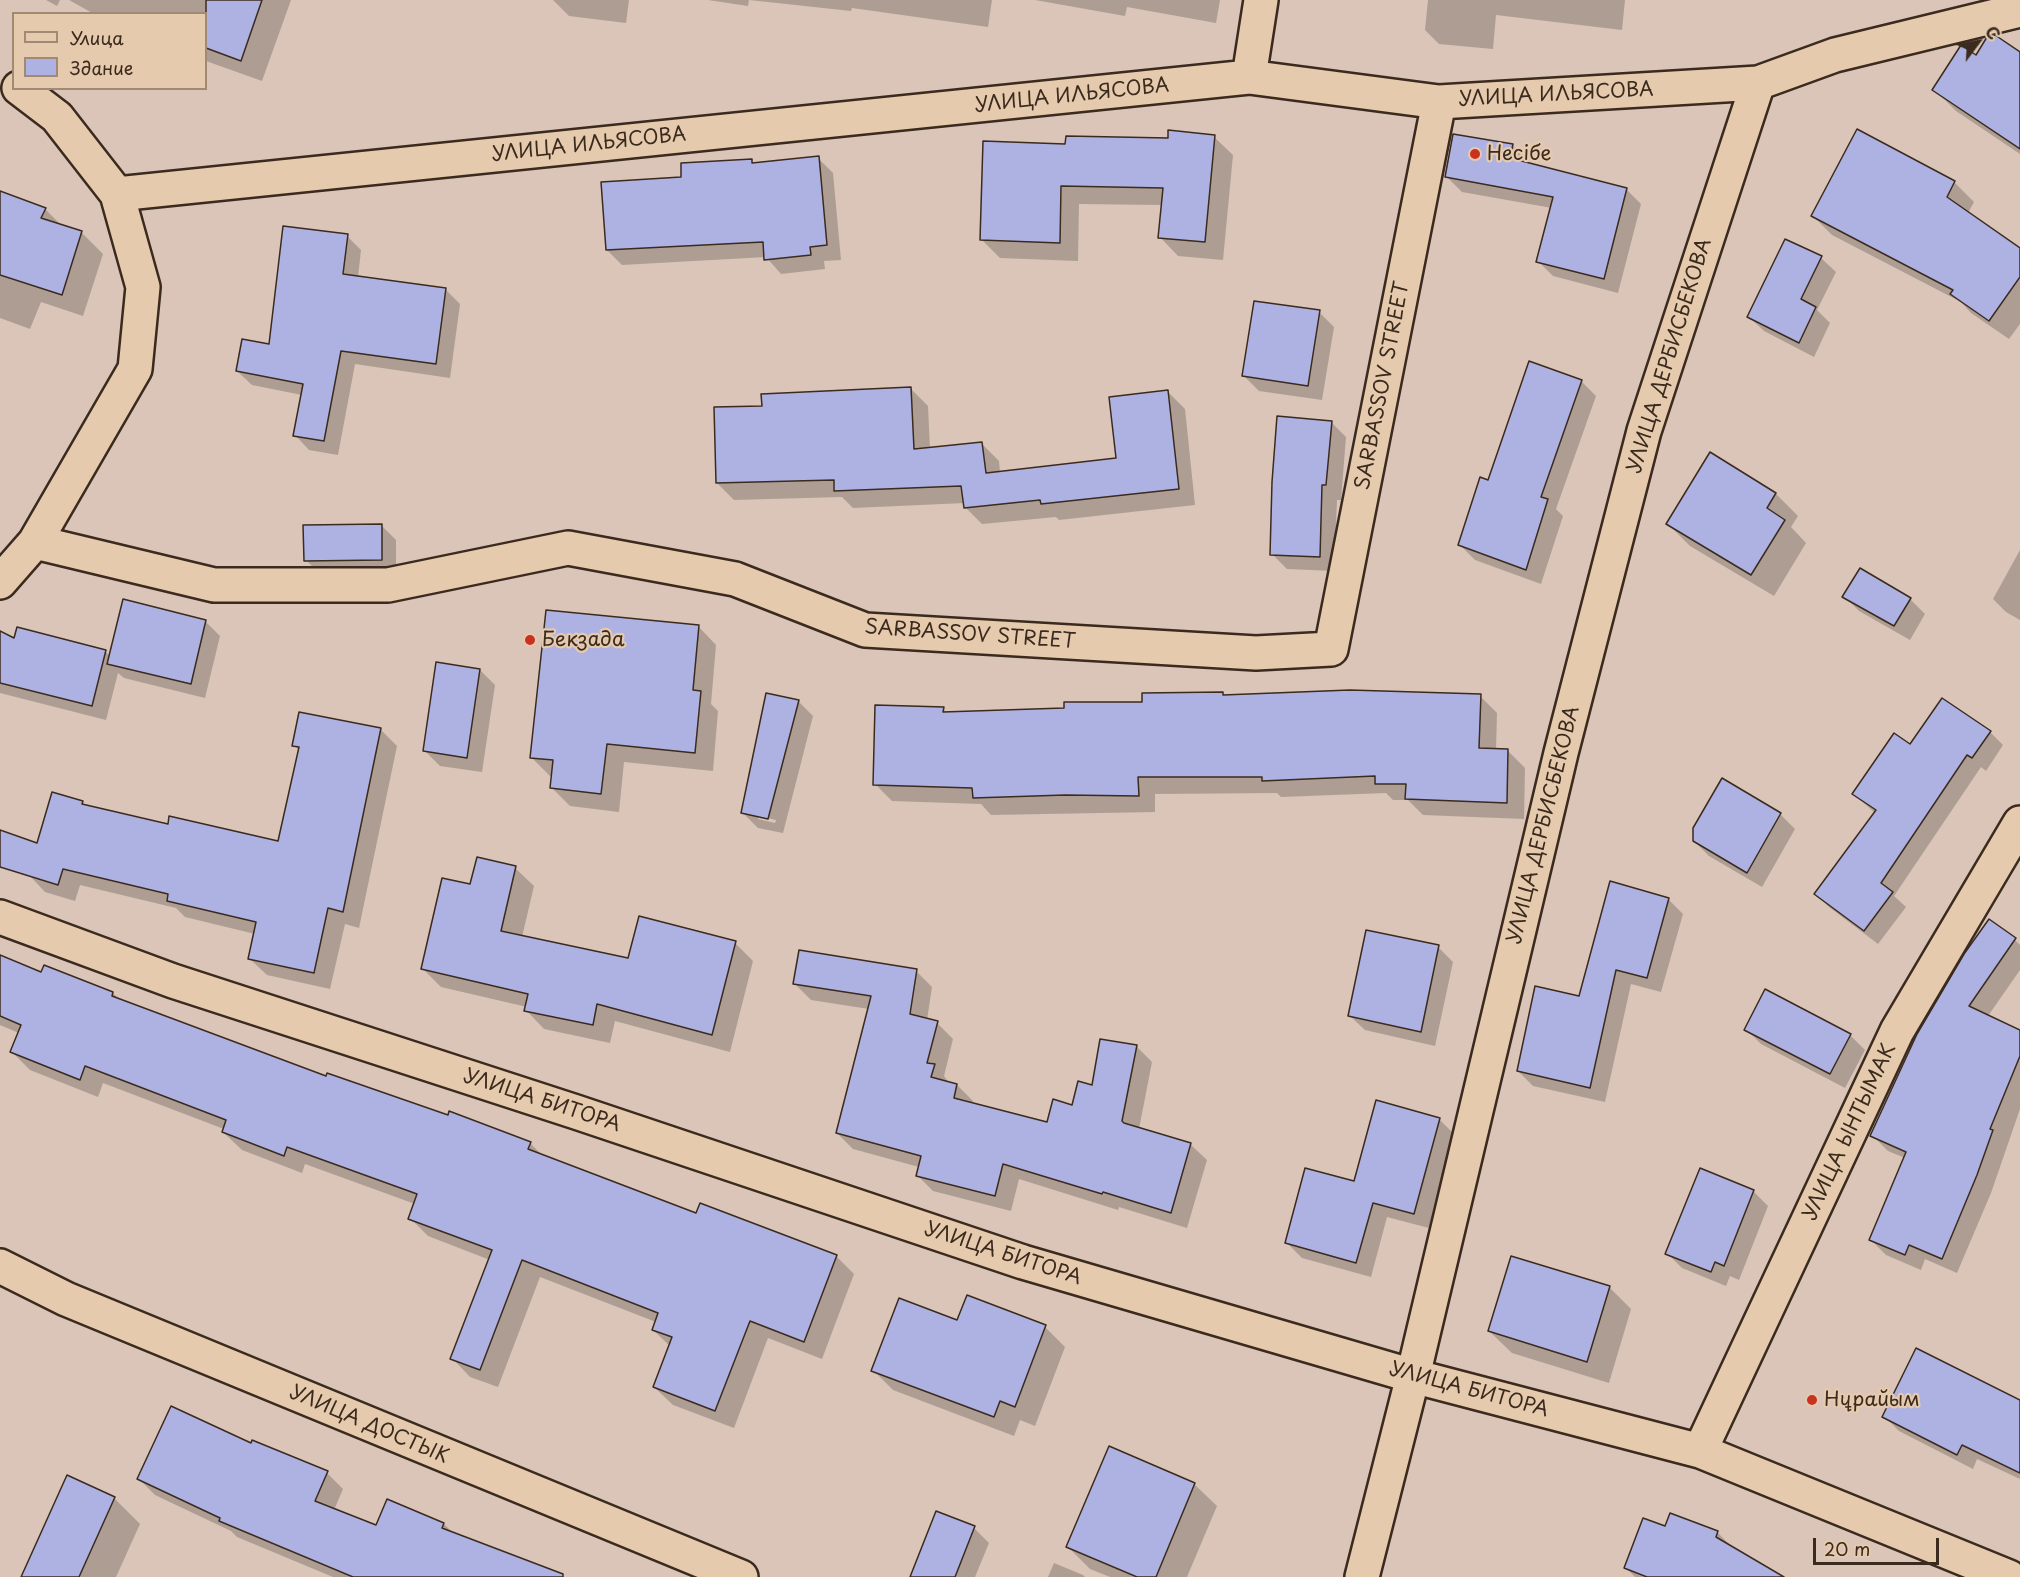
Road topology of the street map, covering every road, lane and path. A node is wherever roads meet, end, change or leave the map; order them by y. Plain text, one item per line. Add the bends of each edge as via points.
1 (1261, 0) edge
2 (2020, 10) edge
3 (1250, 77) junction
4 (1758, 83) junction
5 (22, 90) edge
6 (1438, 102) junction
7 (117, 194) junction
8 (35, 542) junction
9 (0, 582) edge
10 (2020, 823) edge
11 (0, 917) edge
12 (0, 1266) edge
13 (1413, 1376) junction
14 (1700, 1451) junction
15 (741, 1577) edge
16 (1362, 1577) edge
17 (2009, 1577) edge

1 - 3 street
2 - 4 street, УЛИЦА ИЛЬЯСОВА via 1835,55
3 - 6 street, УЛИЦА ИЛЬЯСОВА
3 - 7 street, УЛИЦА ИЛЬЯСОВА
4 - 6 street, УЛИЦА ИЛЬЯСОВА
4 - 13 street, УЛИЦА ДЕРБИСБЕКОВА via 1644,430 1561,753
5 - 7 street via 57,117
6 - 8 street, SARBASSOV STREET via 1331,649 1256,653 865,630 735,579 568,548 388,585 214,585
7 - 8 street via 143,287 135,369
8 - 9 street
10 - 14 street, УЛИЦА ЫНТЫМАК via 1897,1031
11 - 13 street, УЛИЦА БИТОРА via 173,981 1023,1262
12 - 15 street, УЛИЦА ДОСТЫК via 77,1304
13 - 14 street, УЛИЦА БИТОРА
13 - 16 street, УЛИЦА ДЕРБИСБЕКОВА
14 - 17 street, УЛИЦА БИТОРА

